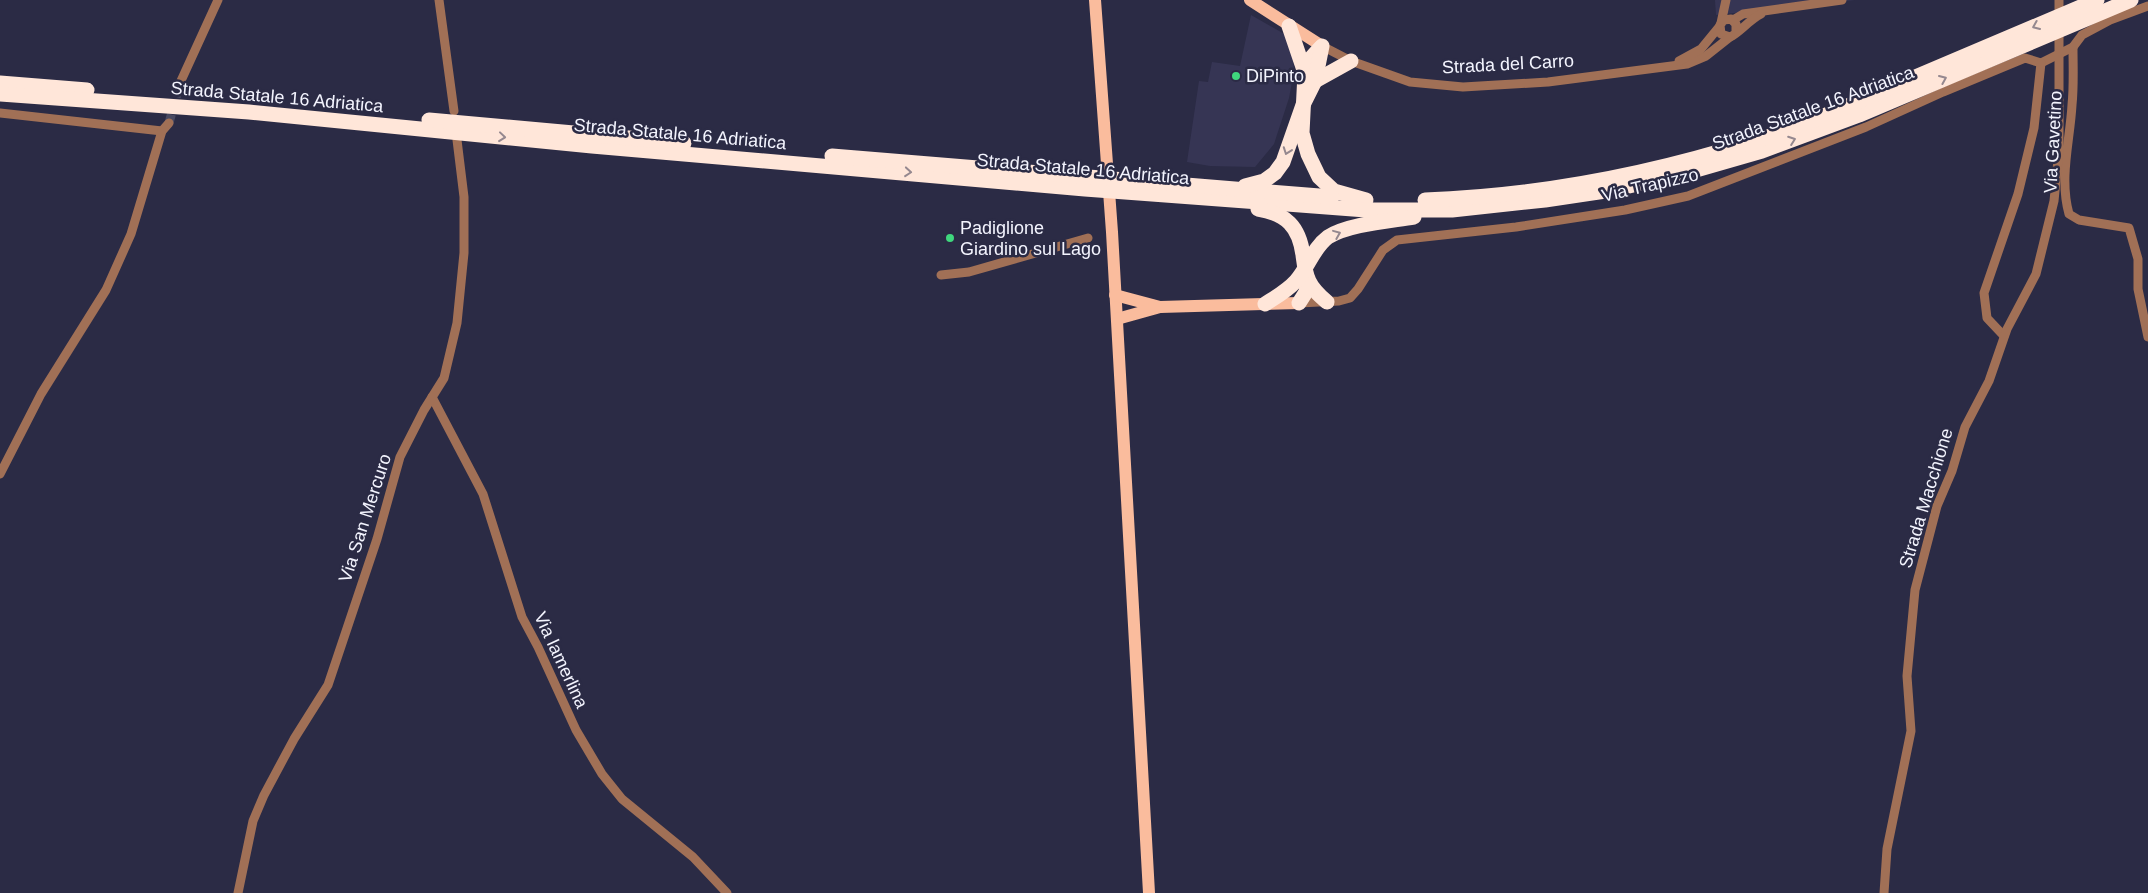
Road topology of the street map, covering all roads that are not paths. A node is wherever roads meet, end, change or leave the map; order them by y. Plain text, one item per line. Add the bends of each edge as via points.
1 (218, 0) edge
2 (438, 0) edge
3 (1250, 0) edge
4 (1727, 0) edge
5 (1842, 0) edge
6 (2059, 0) edge
7 (2097, 0) edge
8 (2131, 0) edge
9 (1096, 2) edge
10 (2148, 6) edge
11 (1766, 11) junction
12 (1732, 20) junction
13 (1720, 25) junction
14 (1289, 26) junction
15 (1733, 34) junction
16 (1322, 46) junction
17 (2073, 47) junction
18 (1351, 61) junction
19 (2042, 63) junction
20 (1667, 66) junction
21 (1310, 77) junction
22 (0, 83) edge
23 (180, 83) tunnel mouth
24 (0, 94) edge
25 (1303, 105) junction
26 (454, 111) dead end
27 (0, 113) edge
28 (169, 123) tunnel mouth
29 (162, 131) junction
30 (457, 140) dead end
31 (1083, 182) junction
32 (1204, 193) junction
33 (1366, 200) junction
34 (1452, 210) junction
35 (1088, 238) dead end
36 (941, 275) dead end
37 (1303, 277) junction
38 (1115, 295) junction
39 (1327, 302) junction
40 (1299, 303) junction
41 (1265, 304) junction
42 (1160, 308) junction
43 (1117, 319) junction
44 (2004, 336) junction
45 (2148, 337) edge
46 (432, 397) junction
47 (0, 474) edge
48 (238, 893) edge
49 (728, 893) edge
50 (1149, 893) edge
51 (1884, 893) edge

1 - 23 street
2 - 26 street
3 - 14 main road, Strada del Carro
4 - 12 street
4 - 13 street
5 - 11 street, Strada del Carro
6 - 44 street, Strada Macchione via 2058,149 2054,201 2036,274
7 -> 33 highway, Strada Statale 16 Adriatica via 1833,111 1757,141 1687,162 1609,180 1542,190 1453,199
34 -> 8 highway, Strada Statale 16 Adriatica via 1612,190 1762,151 1859,115
9 - 38 main road
10 - 17 street via 2082,35
11 - 12 street, Strada del Carro via 1743,14
11 - 15 street, Strada del Carro
12 - 13 street via 1726,19
12 - 15 street via 1736,24
13 - 15 street via 1723,35
13 - 20 street, Strada del Carro via 1701,49
14 - 16 main road, Strada del Carro
14 - 21 highway
15 - 20 street, Strada del Carro via 1706,56 1687,64
16 - 18 street, Strada del Carro
16 - 21 highway
17 - 19 street
17 - 45 street, Via Gavetino via 2072,106 2065,162 2068,214 2079,220 2129,228 2138,259 2138,289
18 - 20 street, Strada del Carro via 1410,82 1463,87 1548,82
18 - 21 highway
19 - 39 street, Via Trapizzo via 2025,58 1866,127 1688,196 1625,210 1516,227 1397,240 1384,250 1350,298
19 - 44 street via 2034,128 2018,194 1984,293 1987,318
21 - 25 highway
22 - 31 highway, Strada Statale 16 Adriatica via 495,125
24 -> 31 highway, Strada Statale 16 Adriatica via 249,112 592,146
25 -> 32 highway via 1283,162 1275,173 1250,185
25 - 33 highway via 1302,133 1319,176 1334,191
27 - 29 street
28 - 29 street
29 - 47 street via 130,234 106,290 41,394
30 - 46 street, Via San Mercuro via 464,197 464,253 457,323 444,378
31 - 32 highway, Strada Statale 16 Adriatica
32 - 33 highway, Strada Statale 16 Adriatica
32 - 34 highway, Strada Statale 16 Adriatica via 1366,210
32 - 37 highway via 1270,211 1286,219 1299,237
37 -> 34 highway via 1318,246 1339,232
35 - 36 street via 969,272
37 - 39 highway
37 - 40 highway
37 - 41 highway
38 - 42 main road
38 - 43 main road
39 - 40 street, Via Trapizzo
40 - 41 main road
41 - 42 main road
42 - 43 main road
43 - 50 main road
44 - 51 street, Strada Macchione via 1989,381 1965,428 1937,506 1915,590 1907,676 1911,732 1887,849
46 - 48 street, Via San Mercuro via 400,458 378,539 328,685 290,747 253,821
46 - 49 street, Via lamerlina via 483,494 522,617 576,730 602,774 622,799 693,858

